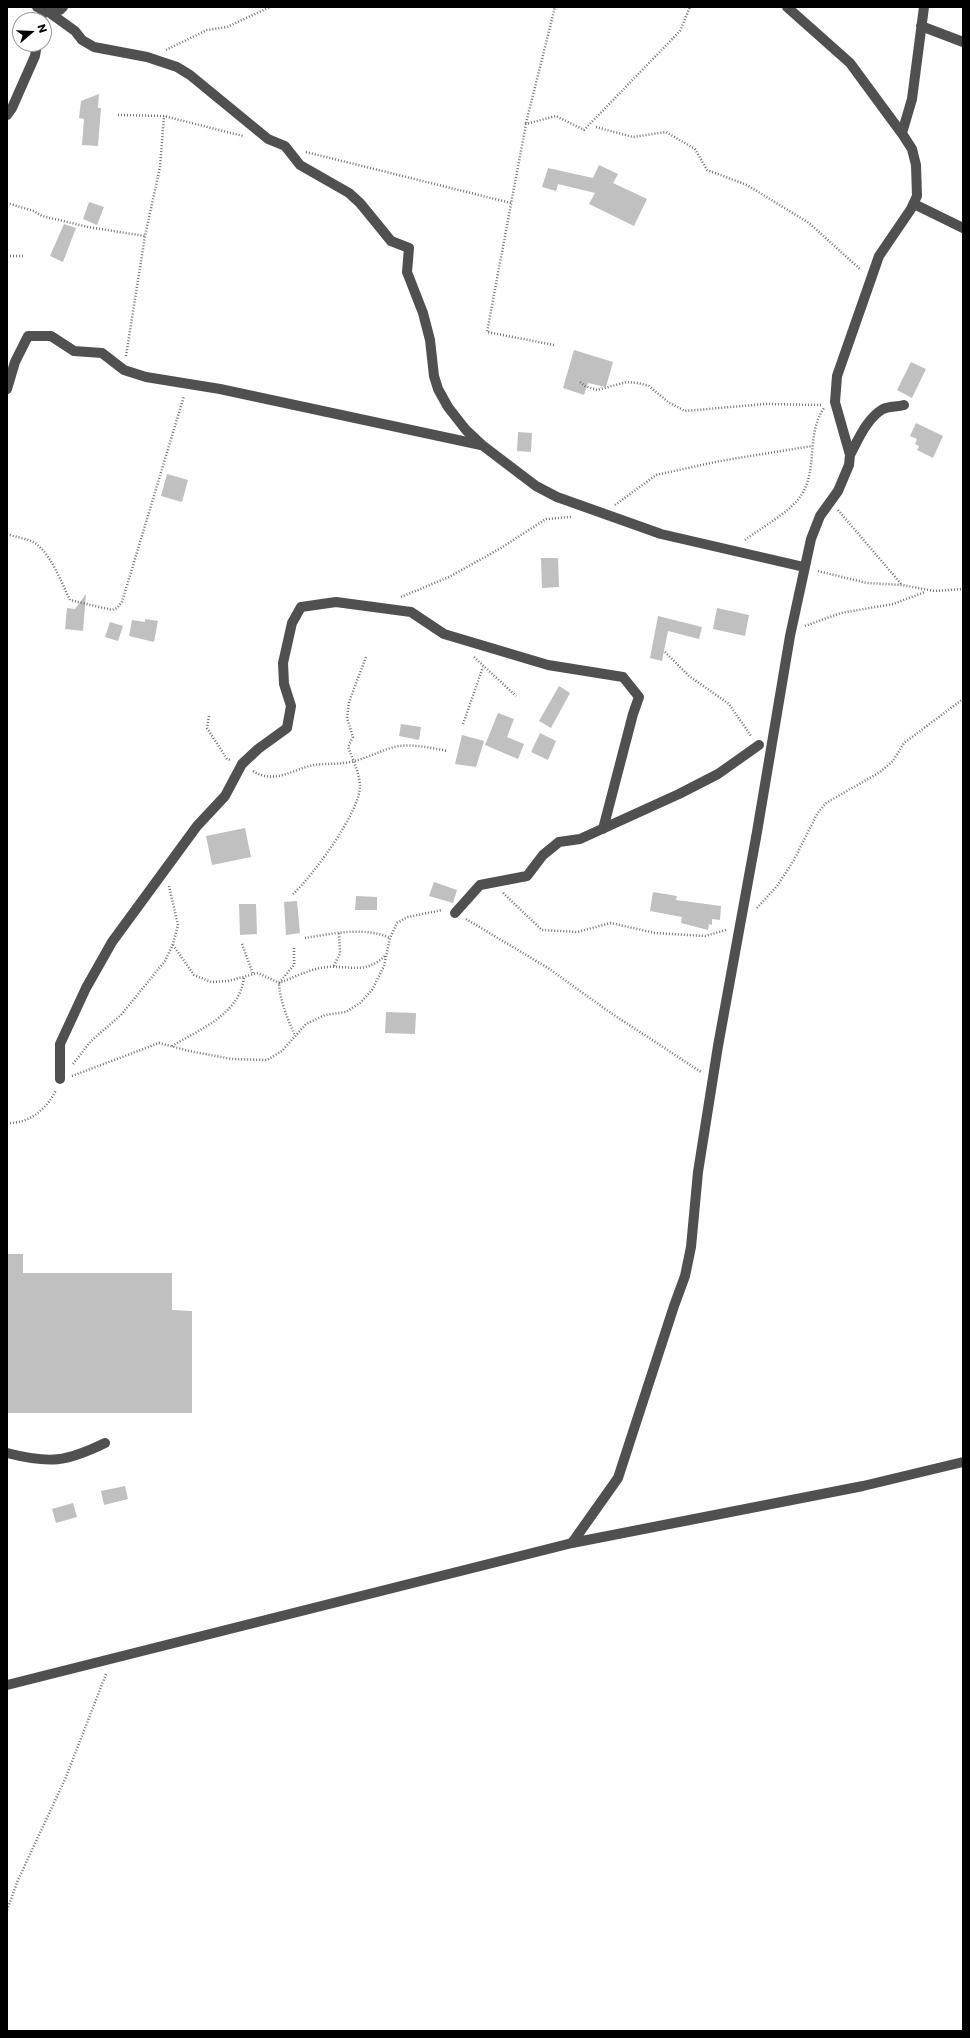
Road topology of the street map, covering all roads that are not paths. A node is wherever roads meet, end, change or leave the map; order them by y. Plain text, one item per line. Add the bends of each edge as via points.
1 (40, 7) edge
2 (63, 7) edge
3 (787, 7) edge
4 (924, 7) edge
5 (921, 26) junction
6 (963, 42) edge
7 (36, 52) edge
8 (7, 115) edge
9 (902, 133) junction
10 (914, 204) junction
11 (963, 228) edge
12 (7, 389) edge
13 (904, 405) dead end
14 (482, 445) junction
15 (850, 455) junction
16 (804, 566) junction
17 (759, 745) road end
18 (603, 829) junction
19 (455, 913) road end
20 (60, 1080) road end
21 (105, 1443) dead end
22 (7, 1453) edge
23 (963, 1462) edge
24 (572, 1543) junction
25 (7, 1685) edge

1 - 2 street via 60,10
1 - 14 street via 94,47 147,57 177,67 190,75 268,139 285,146 300,165 349,193 391,241 409,248 407,272 423,313 438,389 466,430
3 - 9 street via 850,63
4 - 5 street
5 - 6 street
5 - 9 street via 912,99
7 - 8 street
9 - 10 street via 912,149 916,165 918,188
10 - 11 street
10 - 15 street via 879,256 837,376 835,402
12 - 14 street via 15,362 28,336 51,336 74,351 102,353 124,370 146,377
13 - 15 street via 888,407 878,412 862,432
14 - 16 street via 536,486 557,497 661,534
15 - 16 street via 844,478 820,516
16 - 24 street via 783,668 741,926 718,1046 685,1276 618,1478
17 - 18 street via 718,774
18 - 19 street via 580,839 559,842 543,855 527,876 480,885
18 - 20 street via 639,697 623,678 548,665 444,634 411,612 336,602 301,607 292,622 283,663 284,684 291,706 287,728 242,764 225,796 197,826 112,942 86,988 60,1044
21 - 22 street via 62,1460 40,1460
23 - 24 street via 863,1486
24 - 25 street

